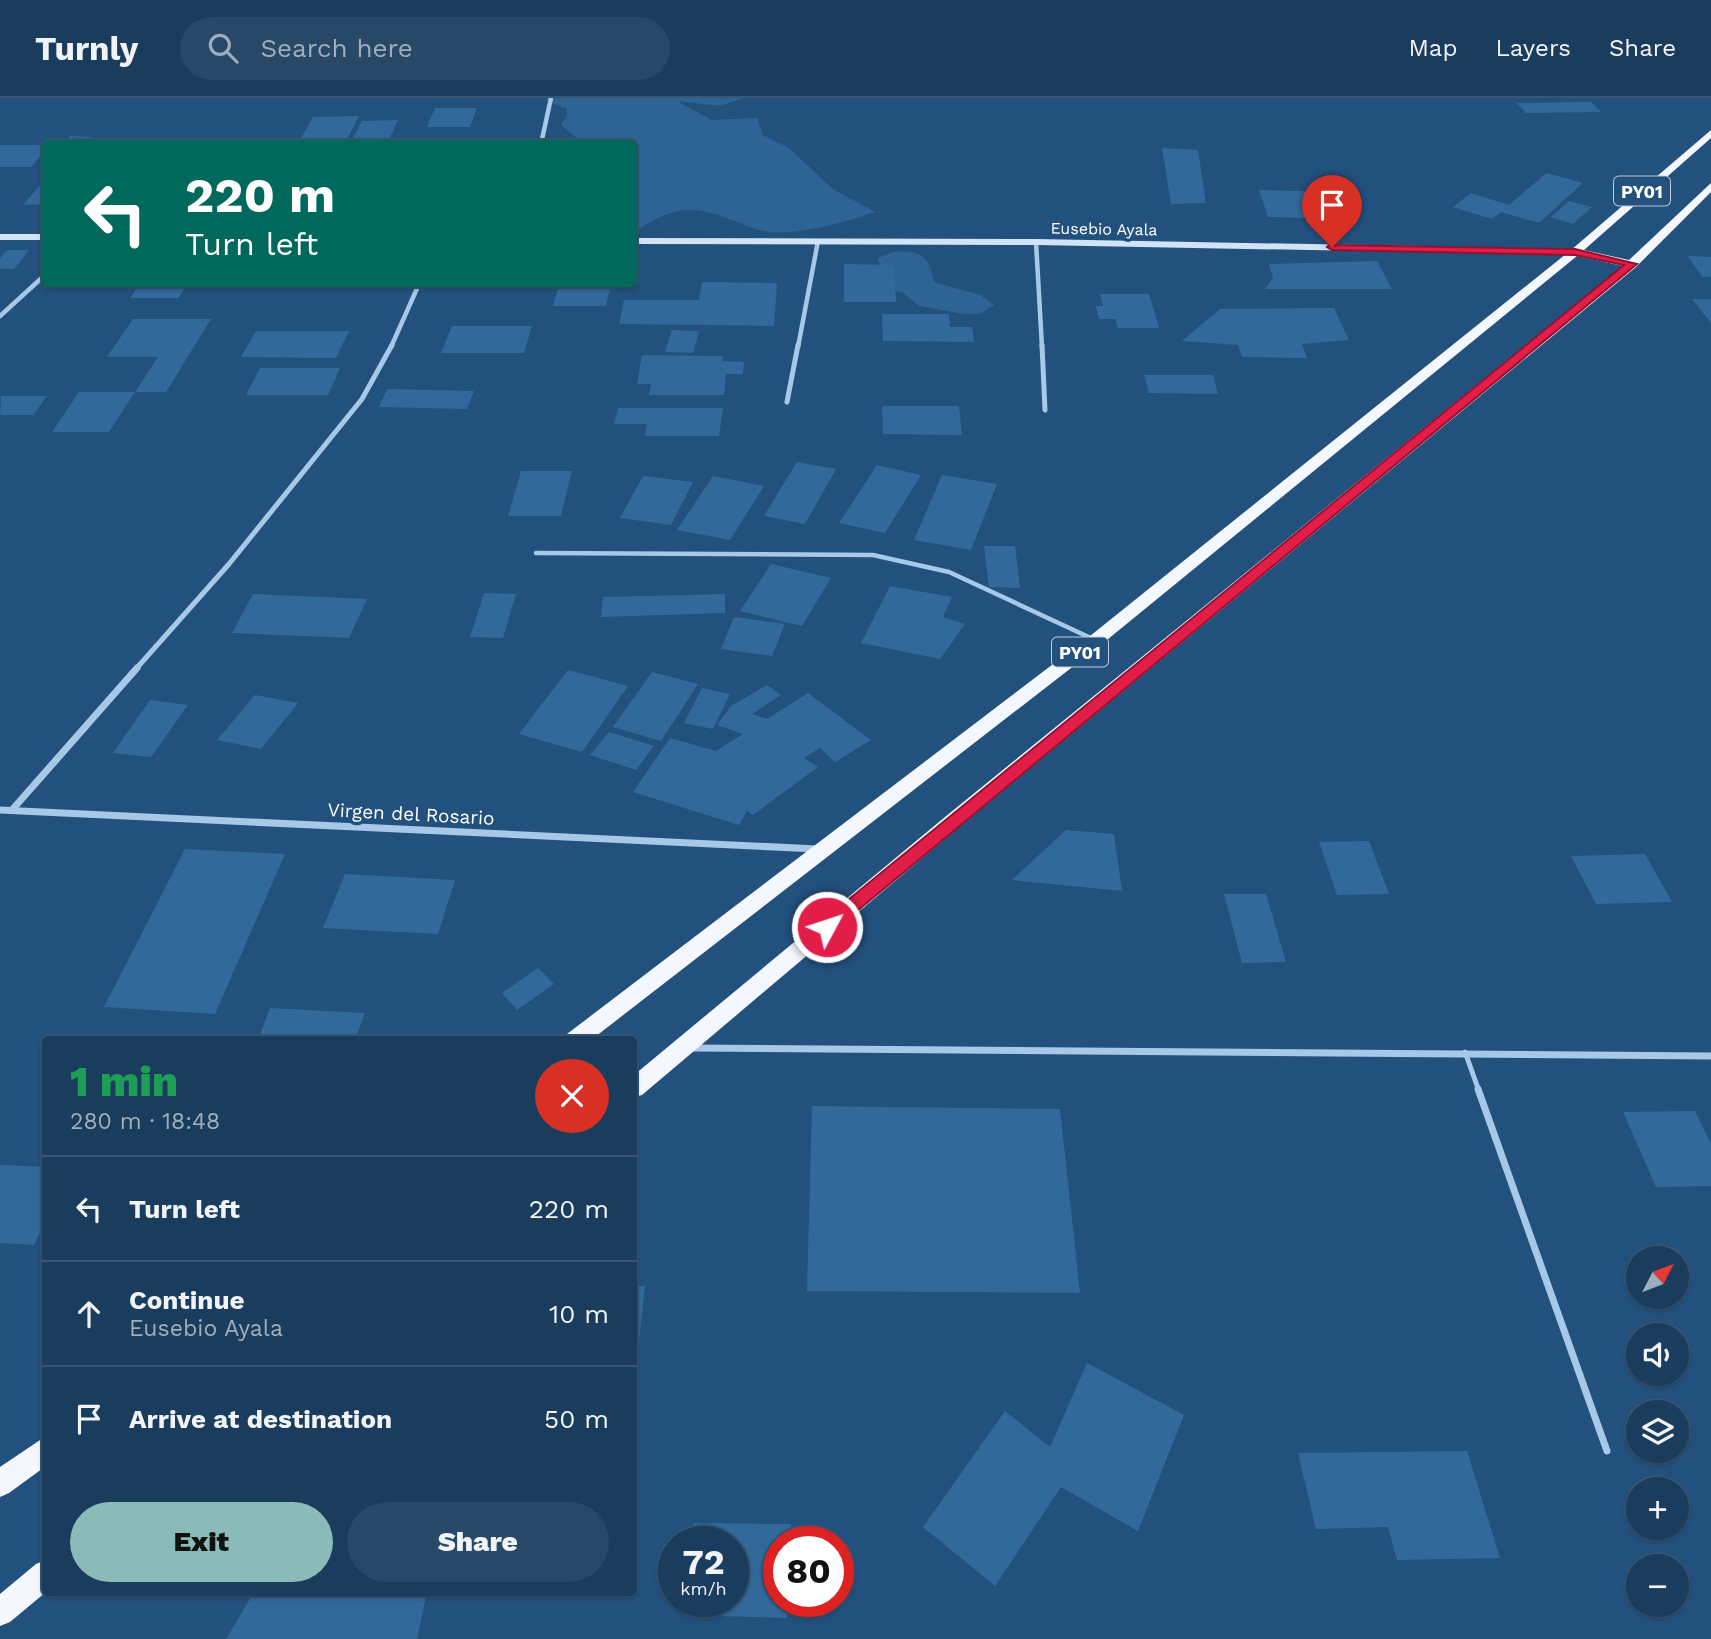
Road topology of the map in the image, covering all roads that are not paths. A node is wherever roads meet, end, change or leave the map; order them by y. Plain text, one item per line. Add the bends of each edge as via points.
1 (551, 98) edge
2 (1711, 133) edge
3 (542, 140) edge
4 (1711, 186) edge
5 (0, 237) edge
6 (42, 237) edge
7 (637, 241) edge
8 (818, 242) junction
9 (1036, 242) junction
10 (1575, 252) junction
11 (1632, 264) junction
12 (42, 278) edge
13 (418, 287) edge
14 (0, 316) edge
15 (787, 402) dead end
16 (1045, 410) dead end
17 (536, 553) dead end
18 (1096, 640) junction
19 (0, 810) edge
20 (12, 810) junction
21 (820, 850) junction
22 (580, 1036) edge
23 (682, 1048) junction
24 (1465, 1052) junction
25 (1711, 1056) edge
26 (637, 1086) edge
27 (1607, 1451) dead end
28 (42, 1452) edge
29 (0, 1484) edge
30 (42, 1577) edge
31 (0, 1612) edge

1 - 3 street
2 - 10 highway, PY01
4 - 11 highway, PY01
5 - 6 main road
7 - 8 main road, Eusebio Ayala
8 - 9 main road, Eusebio Ayala
8 - 15 street
9 - 10 main road, Eusebio Ayala
9 - 16 street
10 - 11 highway
10 - 18 highway, PY01
11 - 23 highway, PY01
12 - 14 street
13 - 20 street via 362,399 229,564
17 - 18 lane via 873,555 949,572
18 - 21 highway, PY01
19 - 20 street, Virgen del Rosario
20 - 21 street, Virgen del Rosario
21 - 22 highway, PY01
23 - 24 street
23 - 26 highway, PY01
24 - 25 street
24 - 27 lane
28 - 29 highway
30 - 31 highway

